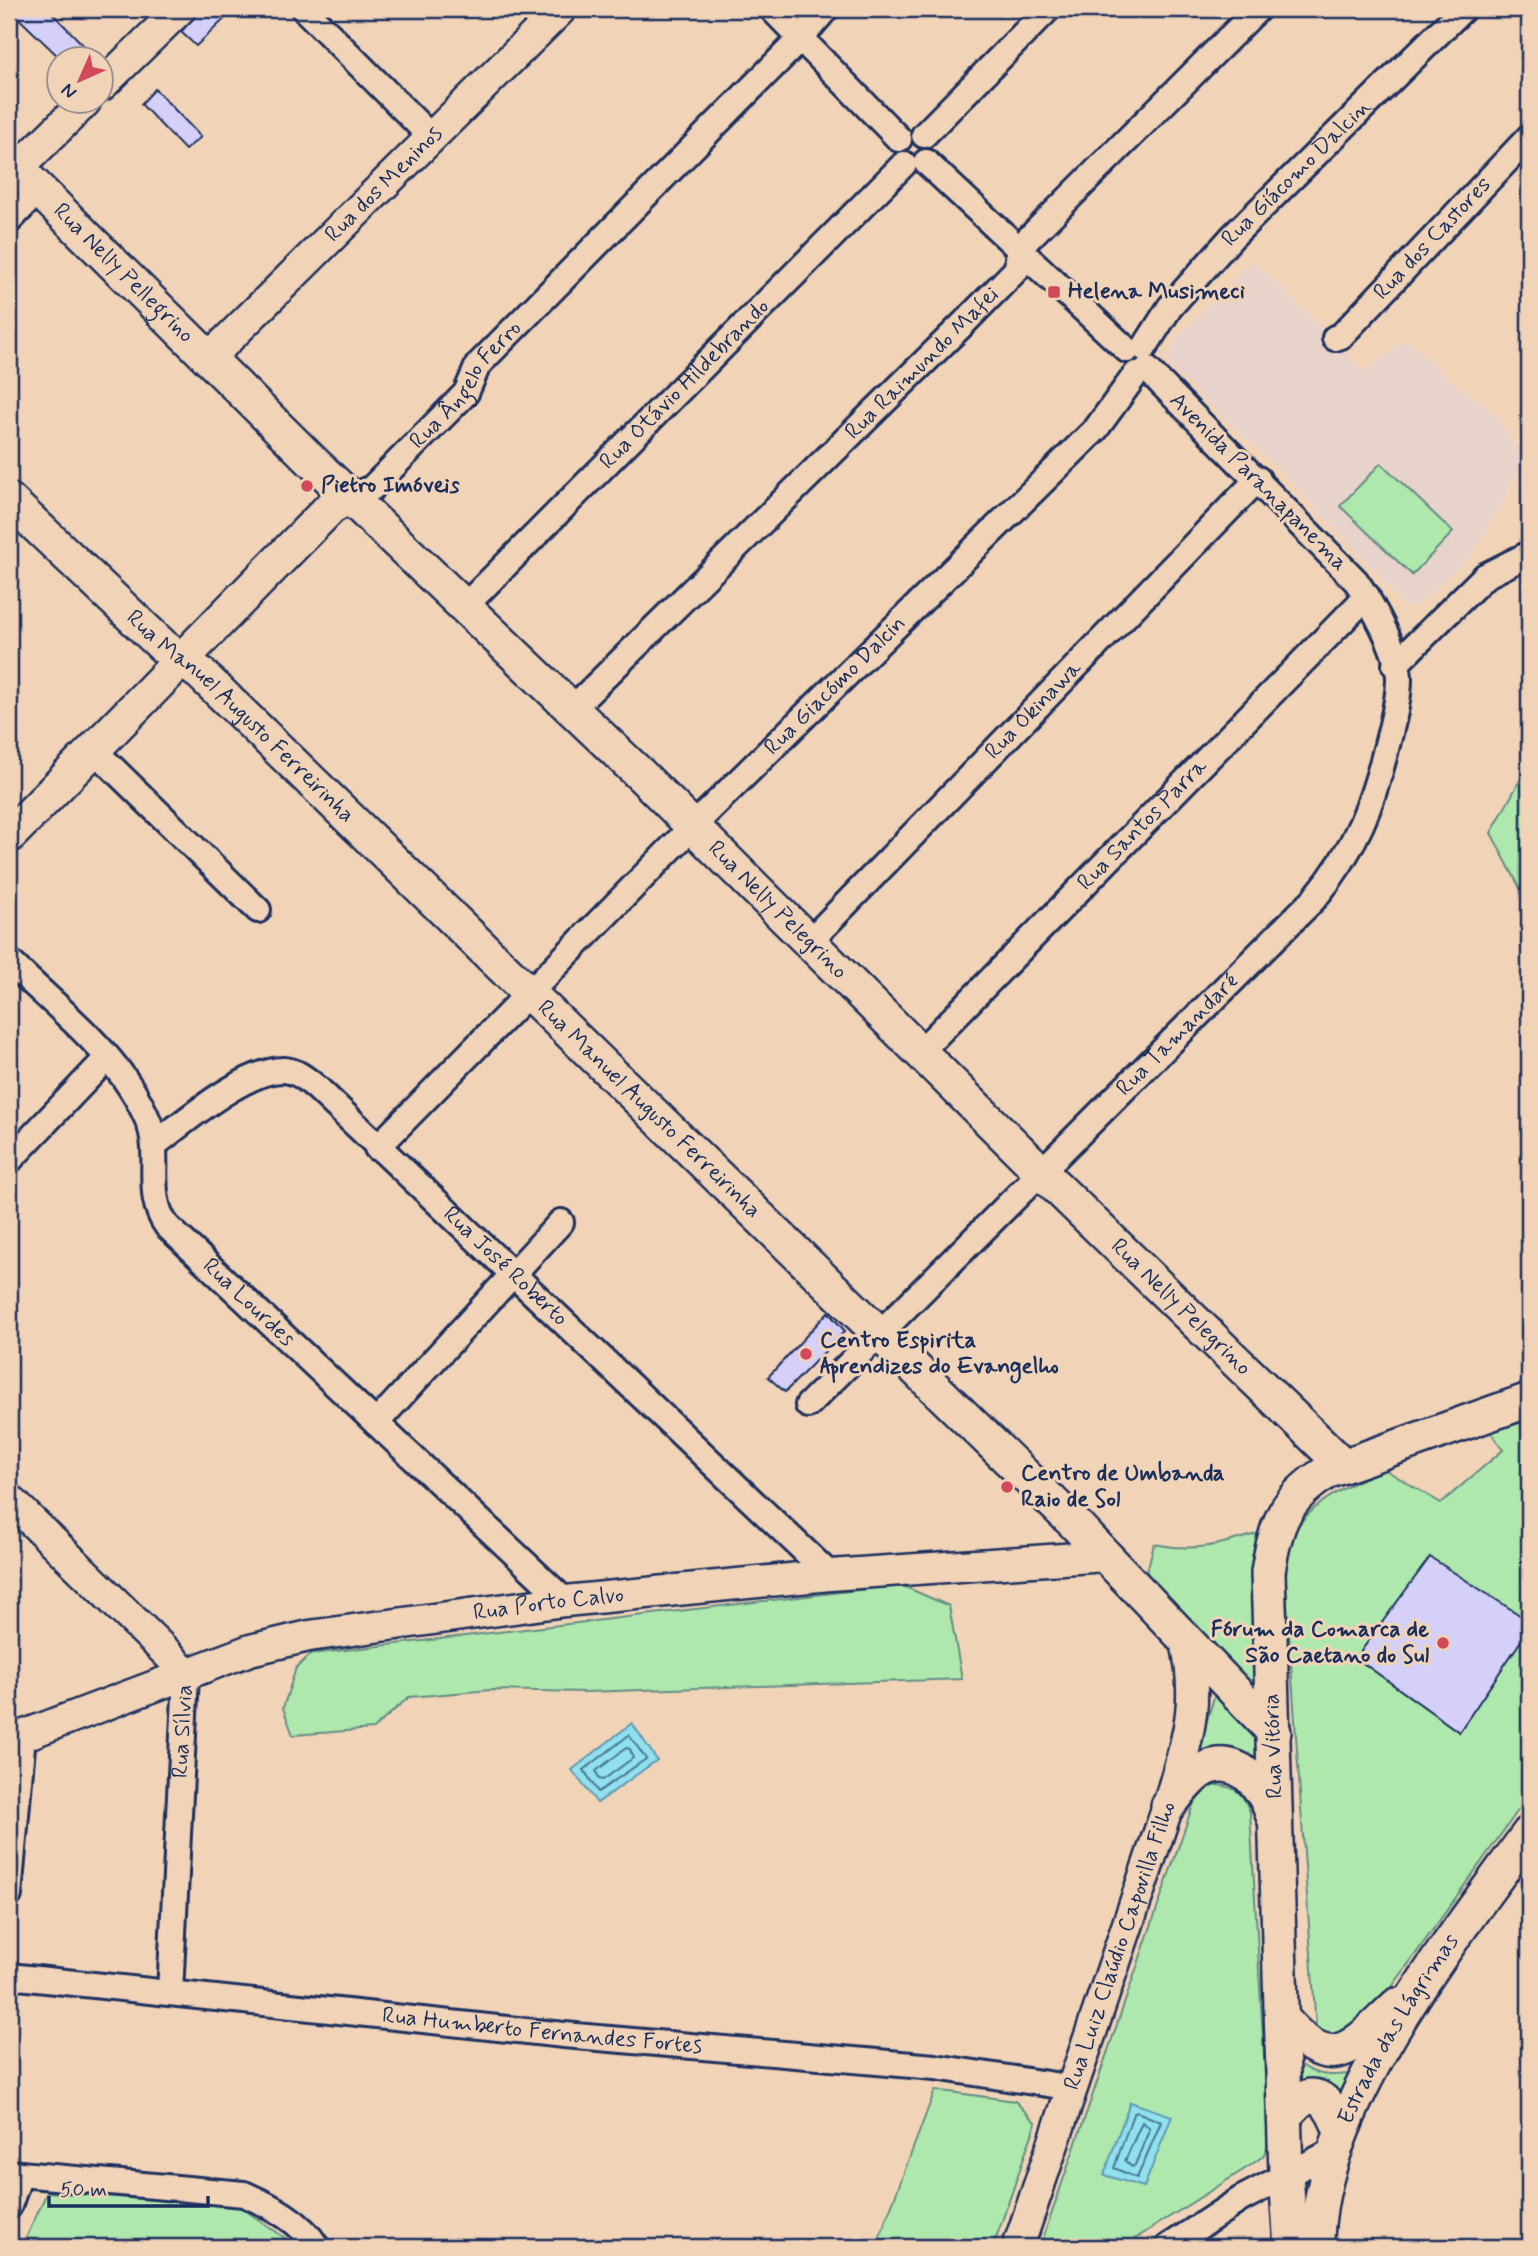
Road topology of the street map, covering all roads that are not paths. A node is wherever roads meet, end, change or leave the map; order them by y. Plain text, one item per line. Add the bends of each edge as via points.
1 (180, 9) edge
2 (304, 9) edge
3 (561, 9) edge
4 (772, 9) edge
5 (826, 9) edge
6 (1048, 9) edge
7 (1258, 9) edge
8 (1463, 9) edge
9 (800, 39) junction
10 (116, 71) edge
11 (73, 116) edge
12 (924, 135) junction
13 (430, 136) junction
14 (1529, 137) edge
15 (899, 139) junction
16 (915, 163) junction
17 (22, 173) edge
18 (9, 221) edge
19 (1019, 248) junction
20 (1335, 338) dead end
21 (208, 359) junction
22 (1139, 360) junction
23 (1258, 479) junction
24 (350, 497) junction
25 (9, 500) edge
26 (1529, 554) edge
27 (1367, 596) junction
28 (465, 606) junction
29 (183, 660) junction
30 (1395, 665) junction
31 (572, 709) junction
32 (93, 749) junction
33 (692, 827) junction
34 (9, 836) edge
35 (258, 910) dead end
36 (808, 943) junction
37 (9, 961) edge
38 (530, 994) junction
39 (920, 1052) junction
40 (107, 1058) junction
41 (154, 1145) junction
42 (377, 1148) junction
43 (9, 1161) edge
44 (1040, 1171) junction
45 (561, 1222) dead end
46 (510, 1275) junction
47 (878, 1332) junction
48 (1529, 1400) edge
49 (808, 1405) dead end
50 (376, 1423) junction
51 (1343, 1465) junction
52 (9, 1499) edge
53 (1106, 1556) junction
54 (830, 1575) junction
55 (565, 1601) junction
56 (1185, 1638) junction
57 (186, 1676) junction
58 (1274, 1732) junction
59 (16, 1738) edge
60 (1168, 1806) junction
61 (1277, 1829) junction
62 (1529, 1833) edge
63 (9, 1895) edge
64 (9, 1976) edge
65 (1421, 1984) junction
66 (170, 1993) junction
67 (1282, 2018) junction
68 (1073, 2088) junction
69 (1285, 2118) junction
70 (1337, 2141) junction
71 (14, 2173) edge
72 (1286, 2174) junction
73 (9, 2206) edge
74 (317, 2247) edge
75 (1018, 2247) edge
76 (1168, 2247) edge
77 (1291, 2247) edge
78 (1317, 2247) edge

1 - 10 street
2 - 13 street
3 - 13 street, Rua dos Meninos
4 - 9 street
5 - 9 street, Rua Ângelo Ferro
6 - 12 street
7 - 19 street, Rua Raimundo Mafei
8 - 22 street, Rua Giácomo Dalcin via 1232,237 1170,307
9 - 15 street
9 - 24 street, Rua Ângelo Ferro via 478,365 466,393 372,488
11 - 17 street
12 - 15 street via 913,132
12 - 16 street via 931,151
13 - 21 street, Rua dos Meninos
14 - 20 street, Rua dos Castores
15 - 16 street via 895,149
16 - 19 street, Avenida Paranapanema
16 - 28 street, Rua Otávio Hildebrando
17 - 18 street
17 - 21 main road, Rua Nelly Pellegrino
19 - 22 street, Avenida Paranapanema
19 - 31 street, Rua Raimundo Mafei via 1017,269
21 - 24 main road, Rua Nelly Pelegrino
22 - 23 street, Avenida Paranapanema
22 - 33 street, Rua Giacómo Dalcin via 1096,429
23 - 27 street, Avenida Paranapanema
23 - 36 street, Rua Okinawa
24 - 28 main road, Rua Nelly Pelegrino
24 - 29 main road, Rua Ângelo Ferro via 331,507
25 - 29 main road, Rua Manuel Augusto Ferreirinha
26 - 30 street via 1485,576
27 - 30 street, Rua Tamandaré
27 - 39 street, Rua Santos Parra
28 - 31 main road, Rua Nelly Pelegrino
29 - 32 main road, Rua Ângelo Ferro
29 - 38 main road, Rua Manuel Augusto Ferreirinha
30 - 44 street, Rua Tamandaré via 1399,676 1395,713 1380,773 1361,829 1340,867 1304,909
31 - 33 main road, Rua Nelly Pelegrino
32 - 34 main road, Rua Ângelo Ferro
32 - 35 street
33 - 36 main road, Rua Nelly Pelegrino
33 - 38 street, Rua Giacómo Dalcin
36 - 39 main road, Rua Nelly Pelegrino
37 - 40 street, Rua Lourdes
38 - 42 street
38 - 47 main road, Rua Manuel Augusto Ferreirinha
39 - 44 main road, Rua Nelly Pelegrino
40 - 41 street, Rua Lourdes via 133,1090
40 - 43 street
41 - 42 street, Rua José Roberto via 243,1083 285,1070 317,1088
41 - 50 street, Rua Lourdes via 155,1206 167,1226
42 - 46 street, Rua José Roberto
44 - 47 street, Rua Tamandaré
44 - 51 main road, Rua Nelly Pelegrino
45 - 46 street
46 - 50 street
46 - 54 street, Rua José Roberto
47 - 49 street, Rua Tamandaré
47 - 53 main road, Rua Manuel Augusto Ferreirinha
48 - 51 main road, Rua Vitória
50 - 55 street, Rua Lourdes
51 - 58 main road, Rua Vitória via 1311,1481 1294,1498 1279,1519 1272,1543 1268,1572
52 - 57 street, Rua Sílvia
53 - 54 street, Rua Porto Calvo
53 - 56 main road, Rua Manuel Augusto Ferreirinha
54 - 55 street, Rua Porto Calvo
55 - 57 street, Rua Porto Calvo via 309,1636 250,1650
56 - 58 main road, Rua Manuel Augusto Ferreirinha
56 - 60 street, Rua Luiz Claúdio Capovilla Filho via 1194,1699
57 - 59 street, Rua Porto Calvo
57 - 66 street, Rua Sílvia
58 - 61 main road, Rua Vitória
59 - 63 street
60 - 61 main road via 1192,1778 1208,1767 1226,1766 1258,1783 1267,1795
60 - 68 street, Rua Luiz Claúdio Capovilla Filho
61 - 67 main road, Rua Vitória
62 - 65 main road, Estrada das Lágrimas
64 - 66 street, Rua Humberto Fernandes Fortes
65 - 67 main road via 1355,2046 1344,2050 1307,2045
65 - 70 main road, Estrada das Lágrimas
66 - 68 street, Rua Humberto Fernandes Fortes via 564,2035 935,2067
67 - 69 main road
68 - 75 street, Rua Luiz Claúdio Capovilla Filho
69 - 70 main road via 1296,2103 1319,2096 1329,2102
69 - 72 main road
70 - 72 street
70 - 78 main road, Estrada das Lágrimas via 1318,2219
71 - 73 street
71 - 74 street via 244,2194 275,2208
72 - 76 street
72 - 77 main road

